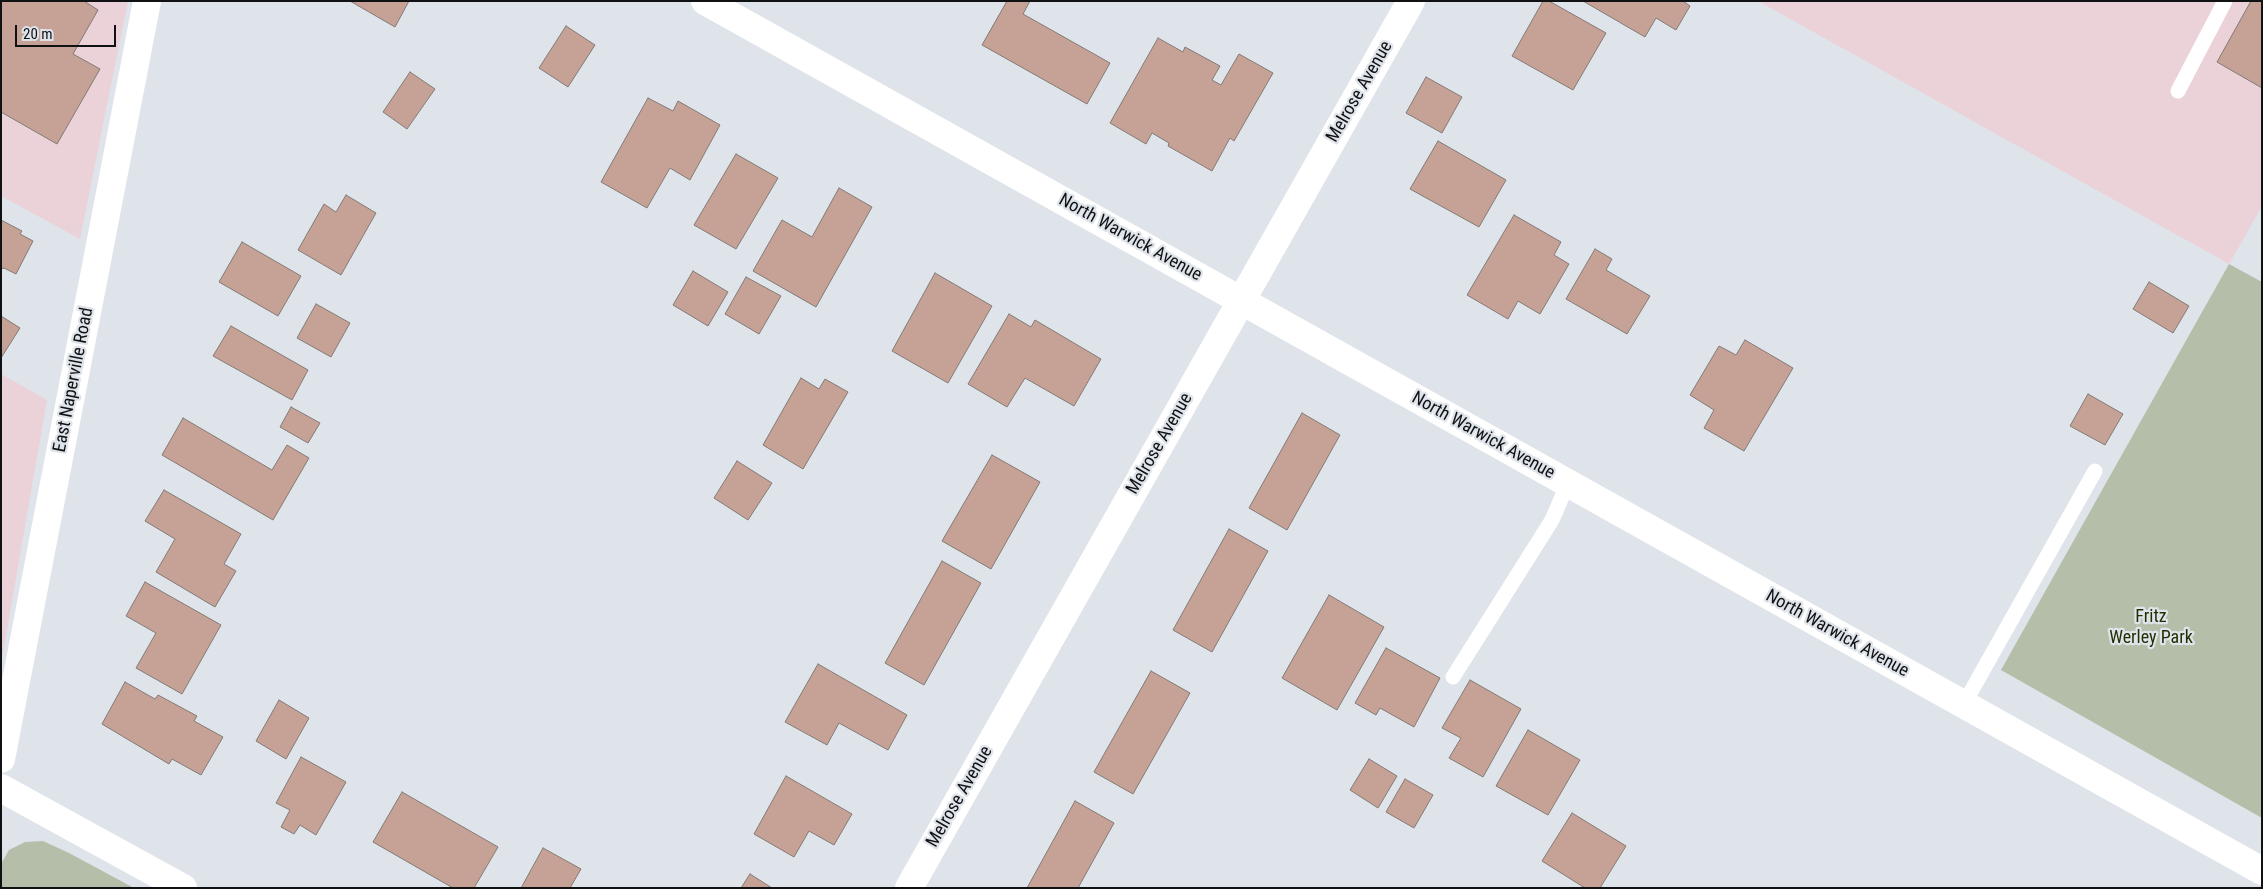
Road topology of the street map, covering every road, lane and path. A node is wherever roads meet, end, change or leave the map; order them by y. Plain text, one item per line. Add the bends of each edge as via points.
1 (147, 1) edge
2 (705, 1) edge
3 (1411, 1) edge
4 (2225, 1) edge
5 (2178, 91) dead end
6 (1241, 301) junction
7 (2095, 471) dead end
8 (1568, 483) junction
9 (1453, 678) dead end
10 (1964, 704) junction
11 (1, 760) edge
12 (1, 788) edge
13 (2262, 871) edge
14 (183, 888) edge
15 (909, 888) edge

1 - 11 street, East Naperville Road
2 - 6 street, North Warwick Avenue
3 - 6 street, Melrose Avenue
4 - 5 lane
6 - 8 street, North Warwick Avenue
6 - 15 street, Melrose Avenue
7 - 10 lane
8 - 9 lane via 1552,520
8 - 10 street, North Warwick Avenue
10 - 13 street, North Warwick Avenue
12 - 14 street

